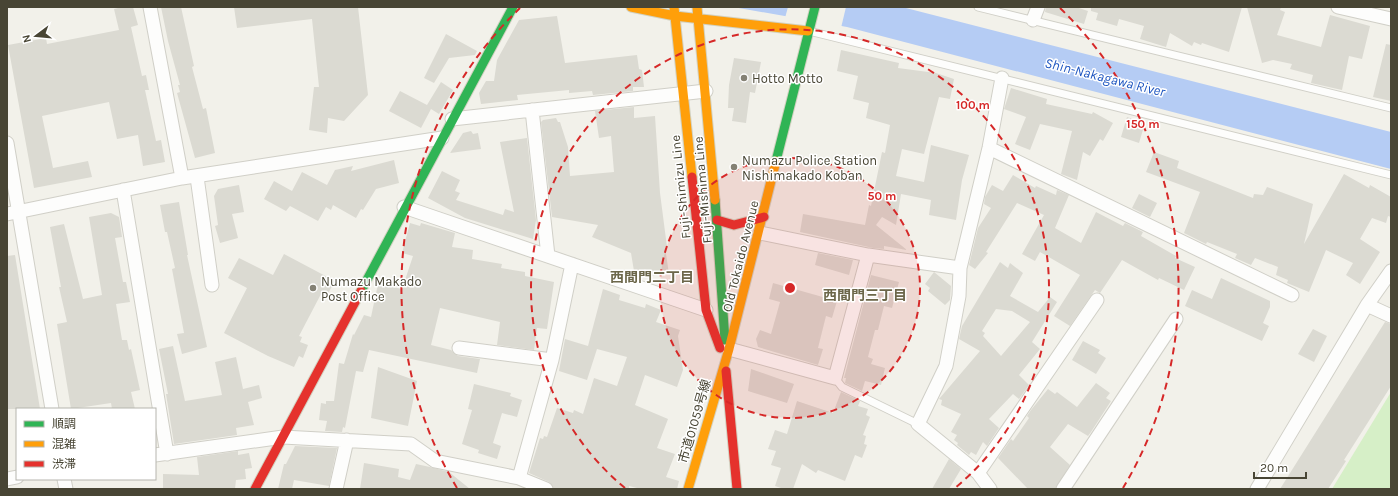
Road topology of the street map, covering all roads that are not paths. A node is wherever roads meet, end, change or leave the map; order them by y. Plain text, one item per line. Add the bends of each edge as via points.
1 (150, 7) edge
2 (513, 7) edge
3 (631, 7) edge
4 (697, 7) edge
5 (815, 7) edge
6 (978, 7) edge
7 (1038, 7) edge
8 (1338, 7) edge
9 (675, 12) edge
10 (1390, 16) edge
11 (698, 18) junction
12 (1033, 20) junction
13 (808, 31) junction
14 (1002, 78) junction
15 (706, 91) junction
16 (683, 94) junction
17 (1391, 108) edge
18 (532, 110) junction
19 (452, 119) junction
20 (442, 138) junction
21 (7, 143) edge
22 (989, 148) junction
23 (1391, 175) edge
24 (197, 177) junction
25 (182, 178) junction
26 (123, 190) junction
27 (404, 207) junction
28 (13, 213) edge
29 (764, 217) junction
30 (717, 220) junction
31 (760, 233) junction
32 (868, 255) junction
33 (548, 256) junction
34 (572, 264) junction
35 (960, 268) junction
36 (1391, 271) edge
37 (212, 285) dead end
38 (1292, 295) dead end
39 (1097, 300) dead end
40 (1367, 304) junction
41 (706, 310) junction
42 (1391, 316) edge
43 (1176, 320) dead end
44 (459, 348) dead end
45 (727, 355) junction
46 (552, 360) junction
47 (835, 378) junction
48 (52, 408) edge
49 (154, 408) edge
50 (156, 419) edge
51 (918, 424) junction
52 (282, 437) junction
53 (347, 440) junction
54 (161, 454) edge
55 (978, 473) junction
56 (519, 478) junction
57 (255, 489) edge
58 (336, 489) edge
59 (546, 489) edge
60 (688, 489) edge
61 (737, 489) edge
62 (990, 489) edge
63 (1063, 489) edge
64 (1257, 489) edge

1 - 25 street
2 - 19 street
3 - 9 street
4 - 11 street, Fuji-Mishima Line
5 - 13 street, Old Tokaido Avenue
6 - 12 lane
7 - 12 street
8 - 10 street
9 - 11 street
9 - 16 street, Fuji-Shimizu Line
11 - 13 street
11 - 15 street, Fuji-Mishima Line
12 - 17 lane
13 - 14 lane
13 - 29 street, Old Tokaido Avenue
14 - 22 street
14 - 23 lane
15 - 16 street
15 - 30 street, Fuji-Mishima Line
16 - 18 street
16 - 41 street, Fuji-Shimizu Line
18 - 19 street
18 - 33 street
19 - 20 street
20 - 24 street
20 - 27 street
21 - 28 street
22 - 35 street
22 - 38 street
24 - 25 street
24 - 37 street
25 - 26 street
26 - 28 street
26 - 49 street
27 - 33 street
27 - 52 street
28 - 48 street
29 - 30 street via 736,225 726,225
29 - 31 street, Old Tokaido Avenue
30 - 45 street, Fuji-Mishima Line
31 - 32 street
31 - 45 street, Old Tokaido Avenue
32 - 35 street
32 - 47 street
33 - 34 street
34 - 41 street
34 - 46 street
35 - 51 street via 960,296 946,366
36 - 40 street
39 - 55 street
40 - 42 street
40 - 64 street
41 - 45 street, Fuji-Shimizu Line
43 - 63 street
44 - 46 street
45 - 47 street
45 - 60 street, 市道01059号線
45 - 61 street
46 - 56 street
47 - 51 lane via 842,387
50 - 54 street
51 - 55 street
52 - 53 street
52 - 54 street
52 - 57 street
53 - 56 street via 411,444 435,461
53 - 58 street
55 - 62 street
56 - 59 street

